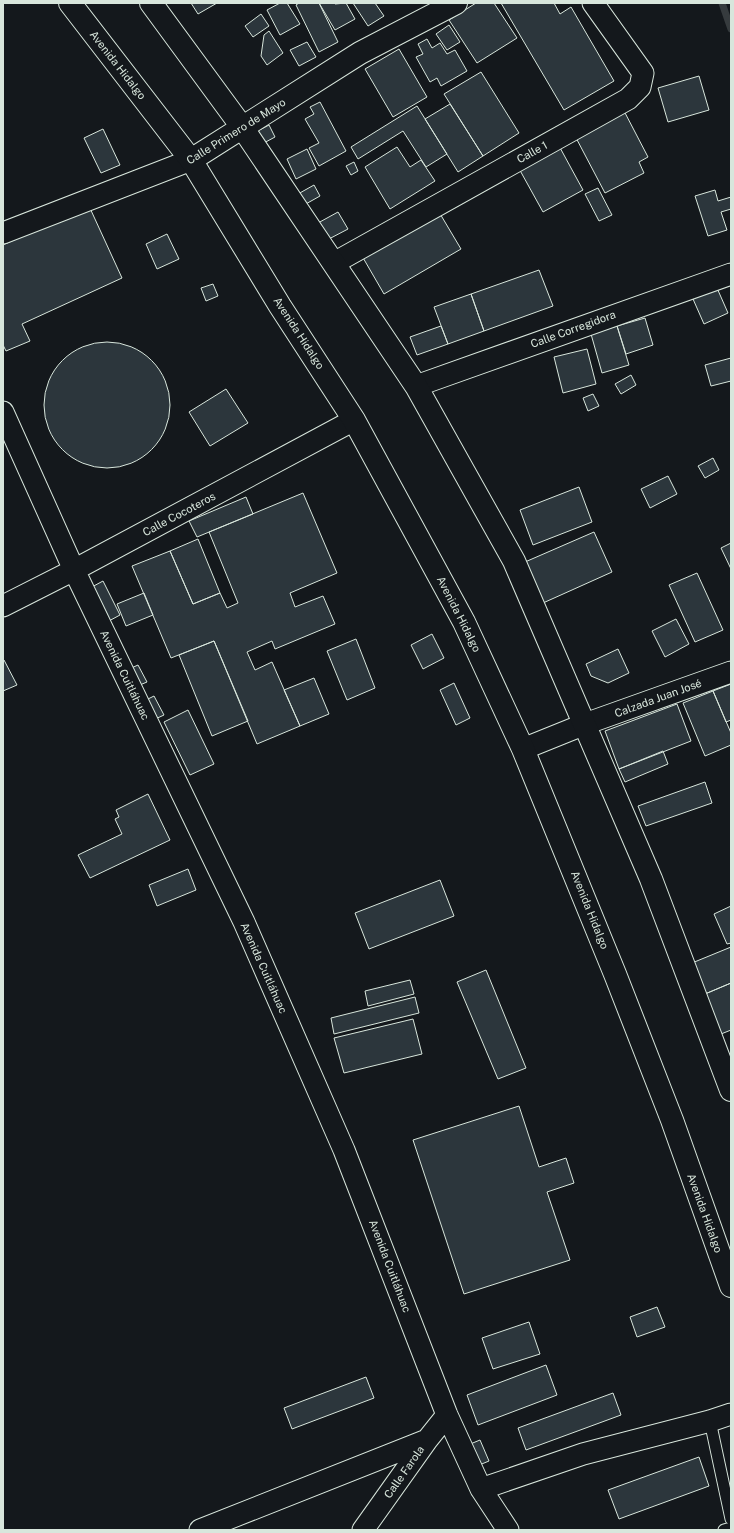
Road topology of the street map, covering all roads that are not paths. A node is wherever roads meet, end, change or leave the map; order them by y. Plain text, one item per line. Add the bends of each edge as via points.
1 (70, 3) edge
2 (151, 3) edge
3 (456, 3) edge
4 (593, 3) edge
5 (242, 127) junction
6 (191, 160) junction
7 (3, 233) edge
8 (334, 263) junction
9 (731, 274) edge
10 (416, 386) junction
11 (3, 412) edge
12 (354, 420) junction
13 (74, 570) junction
14 (3, 606) edge
15 (731, 672) edge
16 (585, 724) junction
17 (523, 749) junction
18 (726, 1060) edge
19 (731, 1090) edge
20 (731, 1286) edge
21 (731, 1414) edge
22 (447, 1415) junction
23 (710, 1421) junction
24 (427, 1440) junction
25 (481, 1489) junction
26 (731, 1519) edge
27 (731, 1528) edge
28 (200, 1530) edge
29 (363, 1530) edge
30 (508, 1530) edge
31 (724, 1530) edge

1 - 6 main road, Avenida Hidalgo
2 - 5 main road
3 - 5 main road, Calle Primero de Mayo via 360,53
4 - 8 street, Calle 1 via 643,73 640,87 628,99
5 - 6 main road, Calle Primero de Mayo
5 - 8 main road
6 - 7 street, Calle Primero de Mayo
6 - 12 main road, Avenida Hidalgo via 280,306
8 - 10 main road
9 - 10 street, Calle Corregidora
10 - 16 main road via 514,561
11 - 13 street, Avenida Cuitláhuac
12 - 13 street, Calle Cocoteros
12 - 17 main road, Avenida Hidalgo via 464,622
13 - 14 street, Calle Cocoteros
13 - 22 street, Avenida Cuitláhuac via 244,922 341,1143
15 - 16 street, Calzada Juan José
16 - 17 street, Calzada Juan José
16 - 18 main road
17 - 20 main road, Avenida Hidalgo via 616,974 672,1120
18 - 19 main road
21 - 23 street
22 - 24 street, Calle Farola
22 - 25 street, Avenida Cuitláhuac
23 - 25 street via 583,1454
23 - 26 lane
24 - 28 street
24 - 29 street, Calle Farola
25 - 30 street, Avenida Cuitláhuac
27 - 31 lane

